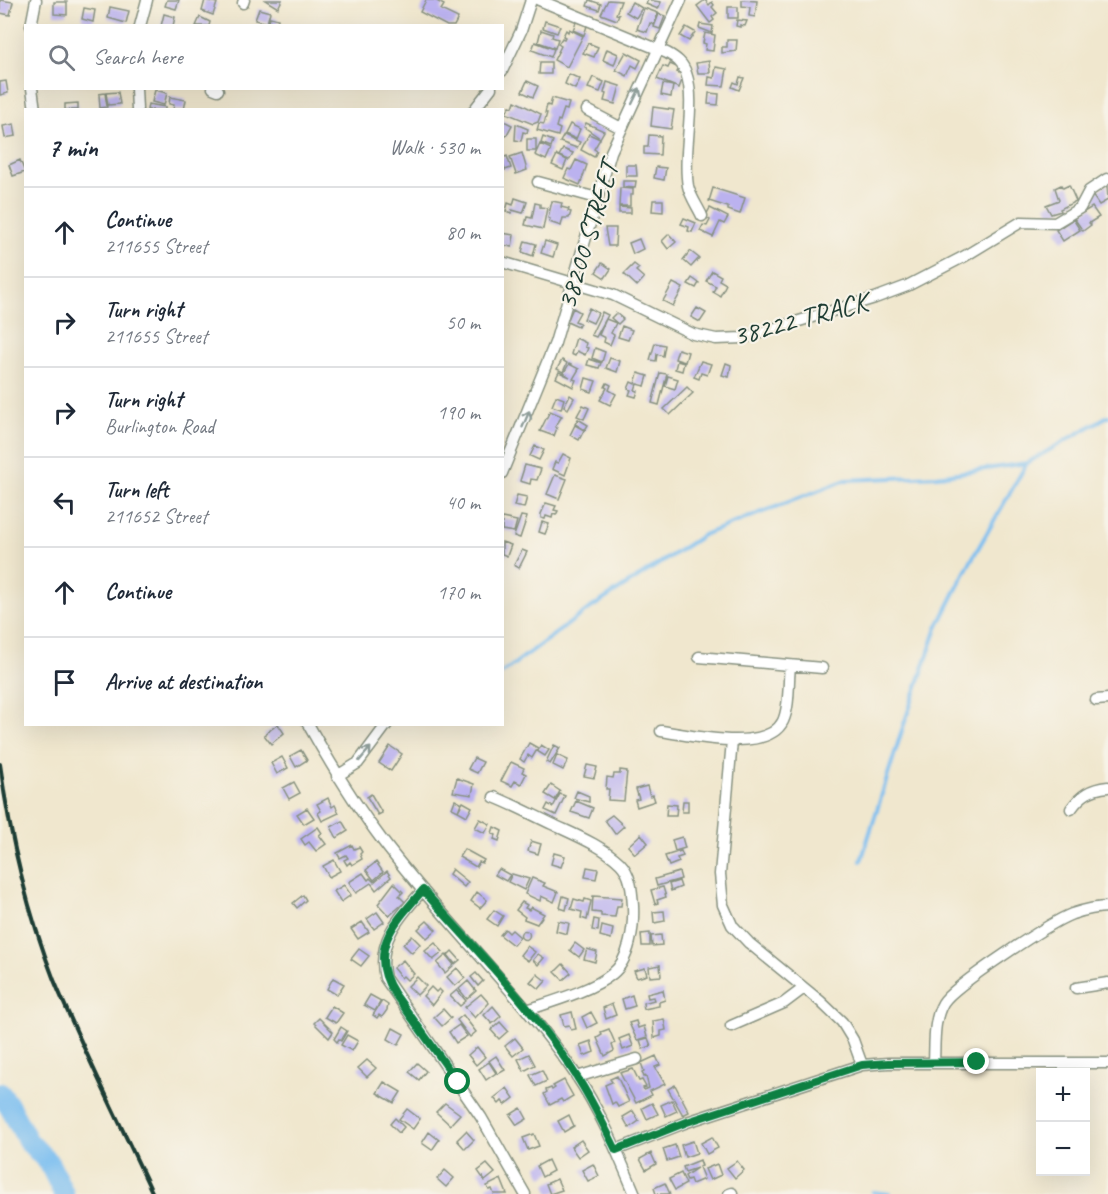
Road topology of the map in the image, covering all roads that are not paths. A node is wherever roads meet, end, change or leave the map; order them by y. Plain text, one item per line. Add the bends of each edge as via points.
1 (36, 0) edge
2 (147, 0) edge
3 (531, 0) edge
4 (539, 0) edge
5 (681, 0) edge
6 (31, 24) edge
7 (141, 24) edge
8 (659, 49) junction
9 (504, 67) edge
10 (32, 90) edge
11 (136, 90) edge
12 (489, 90) edge
13 (35, 108) edge
14 (137, 108) edge
15 (476, 108) edge
16 (587, 111) dead end
17 (621, 128) junction
18 (1107, 179) edge
19 (538, 182) dead end
20 (597, 198) junction
21 (702, 216) dead end
22 (504, 263) edge
23 (572, 283) junction
24 (504, 468) edge
25 (699, 657) dead end
26 (790, 666) junction
27 (822, 668) dead end
28 (1108, 699) edge
29 (1095, 700) dead end
30 (309, 726) edge
31 (386, 726) edge
32 (661, 731) dead end
33 (732, 741) junction
34 (337, 776) junction
35 (1108, 787) edge
36 (494, 797) dead end
37 (1071, 810) dead end
38 (423, 890) junction
39 (1108, 907) edge
40 (1108, 983) edge
41 (804, 988) junction
42 (1076, 988) dead end
43 (527, 1010) junction
44 (731, 1026) dead end
45 (637, 1059) dead end
46 (934, 1062) junction
47 (1108, 1063) edge
48 (862, 1065) junction
49 (578, 1077) junction
50 (616, 1150) junction
51 (525, 1194) edge
52 (635, 1194) edge

1 - 6 street
2 - 7 street
3 - 9 street
4 - 8 street
5 - 8 street, 38200 STREET
17 -> 8 street, 38200 STREET
8 - 21 street via 676,58 688,79 688,189
10 - 13 street
11 - 14 street
12 - 15 street
16 - 17 street
17 - 20 street, 38200 STREET
18 - 23 street, 38222 TRACK via 1089,191 1080,208 1054,223 1021,222 907,286 743,338 716,339 693,334 613,295
19 - 20 street
20 - 23 street, 38200 STREET
22 - 23 street, 38222 TRACK
24 -> 23 street, 38200 STREET via 545,371
25 - 26 street
26 - 27 street
26 - 33 street via 783,722 767,736
28 - 29 street
30 - 34 street
34 -> 31 street via 358,763
32 - 33 street
33 - 41 street via 720,874 723,905 732,925 748,943
34 - 38 street via 382,841
35 - 37 street via 1092,790
36 - 43 street via 605,851 627,871 632,892 630,937 623,960 612,974
38 - 43 street
38 - 51 street via 387,940 382,962 385,978 476,1108
39 - 46 street via 1070,915 955,990 943,1003 936,1023
40 - 42 street
41 - 44 street via 784,1003
41 - 48 street via 842,1022
43 - 49 street
45 - 49 street
46 - 47 street
46 - 48 street
48 - 50 street via 687,1122
49 - 50 street
50 - 52 street

